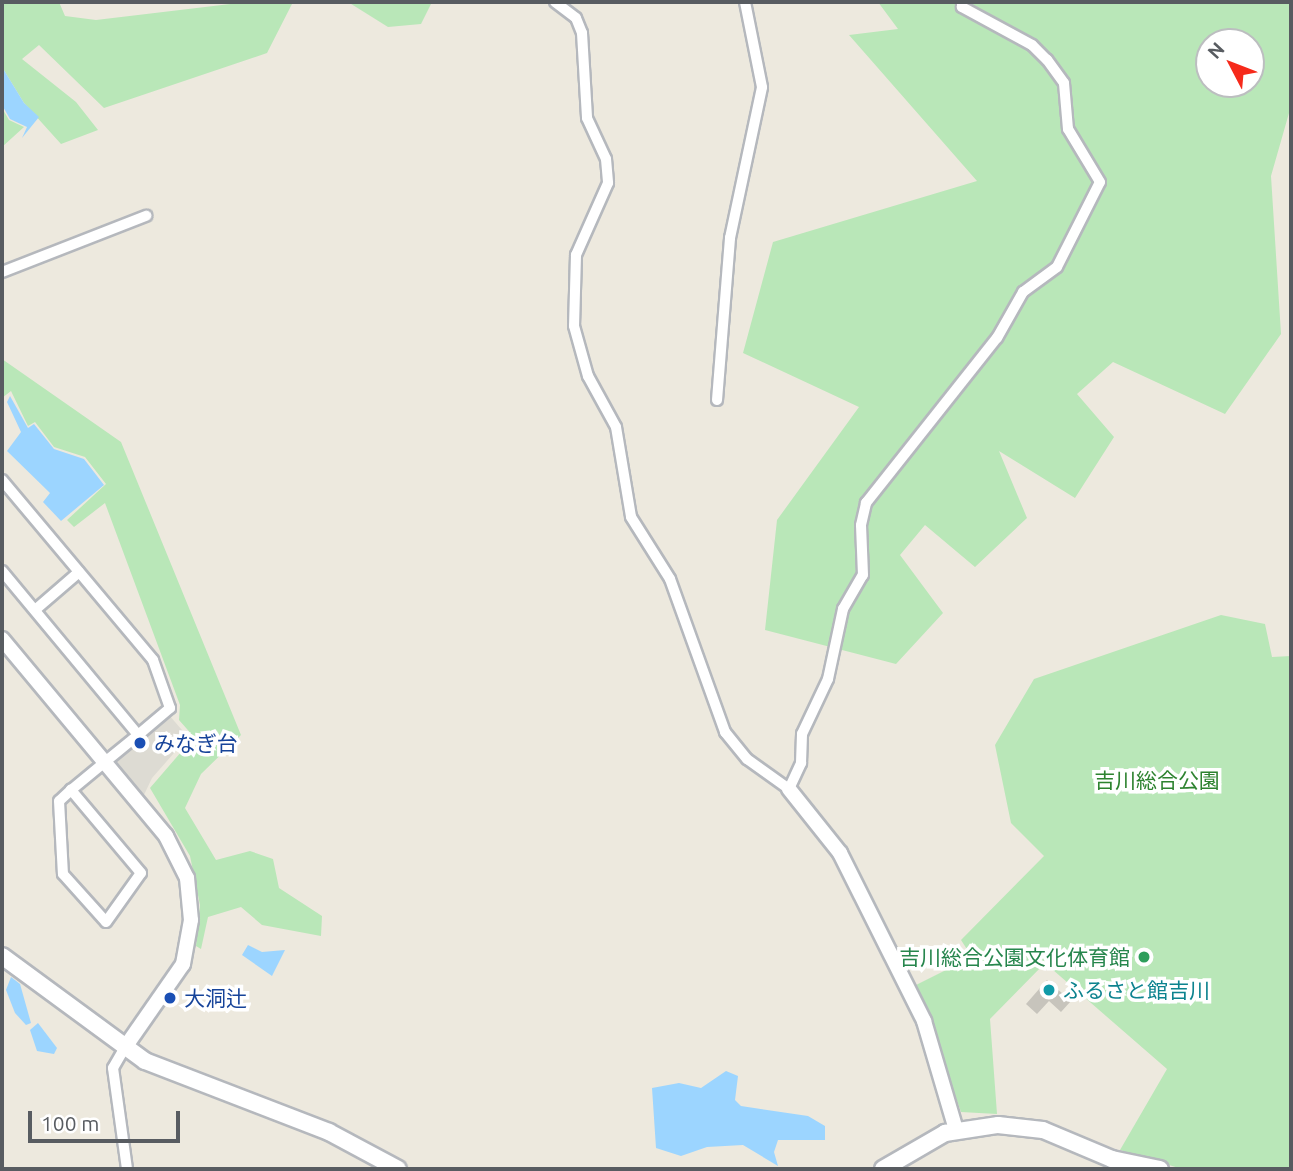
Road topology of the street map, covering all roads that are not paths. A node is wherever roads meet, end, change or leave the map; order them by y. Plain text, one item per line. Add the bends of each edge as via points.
1 (555, 2) edge
2 (745, 2) edge
3 (962, 2) edge
4 (146, 216) dead end
5 (2, 272) edge
6 (717, 400) dead end
7 (2, 480) edge
8 (2, 570) edge
9 (79, 572) junction
10 (34, 610) junction
11 (2, 639) edge
12 (138, 735) junction
13 (105, 762) junction
14 (789, 789) junction
15 (71, 790) junction
16 (2, 956) edge
17 (124, 1049) junction
18 (956, 1130) junction
19 (127, 1169) edge
20 (398, 1169) edge
21 (883, 1169) edge
22 (1160, 1169) edge

1 - 14 street via 576,18 582,33 587,118 606,159 608,183 576,255 574,326 588,376 616,427 626,502 670,579 725,732 747,759
2 - 6 street via 762,87 730,239
3 - 14 street via 962,7 1032,45 1047,60 1063,83 1068,129 1100,182 1057,267 1023,292 997,338 866,503 861,526 863,575 843,610 828,679 802,734 801,763
4 - 5 street
7 - 9 street
8 - 10 street
9 - 10 street
9 - 12 street via 153,660 170,708
10 - 12 street
11 - 13 street
12 - 13 street
13 - 15 street
13 - 17 street via 177,852 190,899 180,970
14 - 18 street via 840,853 924,1021
15 - 15 street via 59,801 64,874 106,922 141,873
16 - 17 main road via 66,999
17 - 19 street via 113,1068
17 - 20 main road via 168,1073 329,1132
18 - 21 main road
18 - 22 main road via 1025,1126 1112,1159

